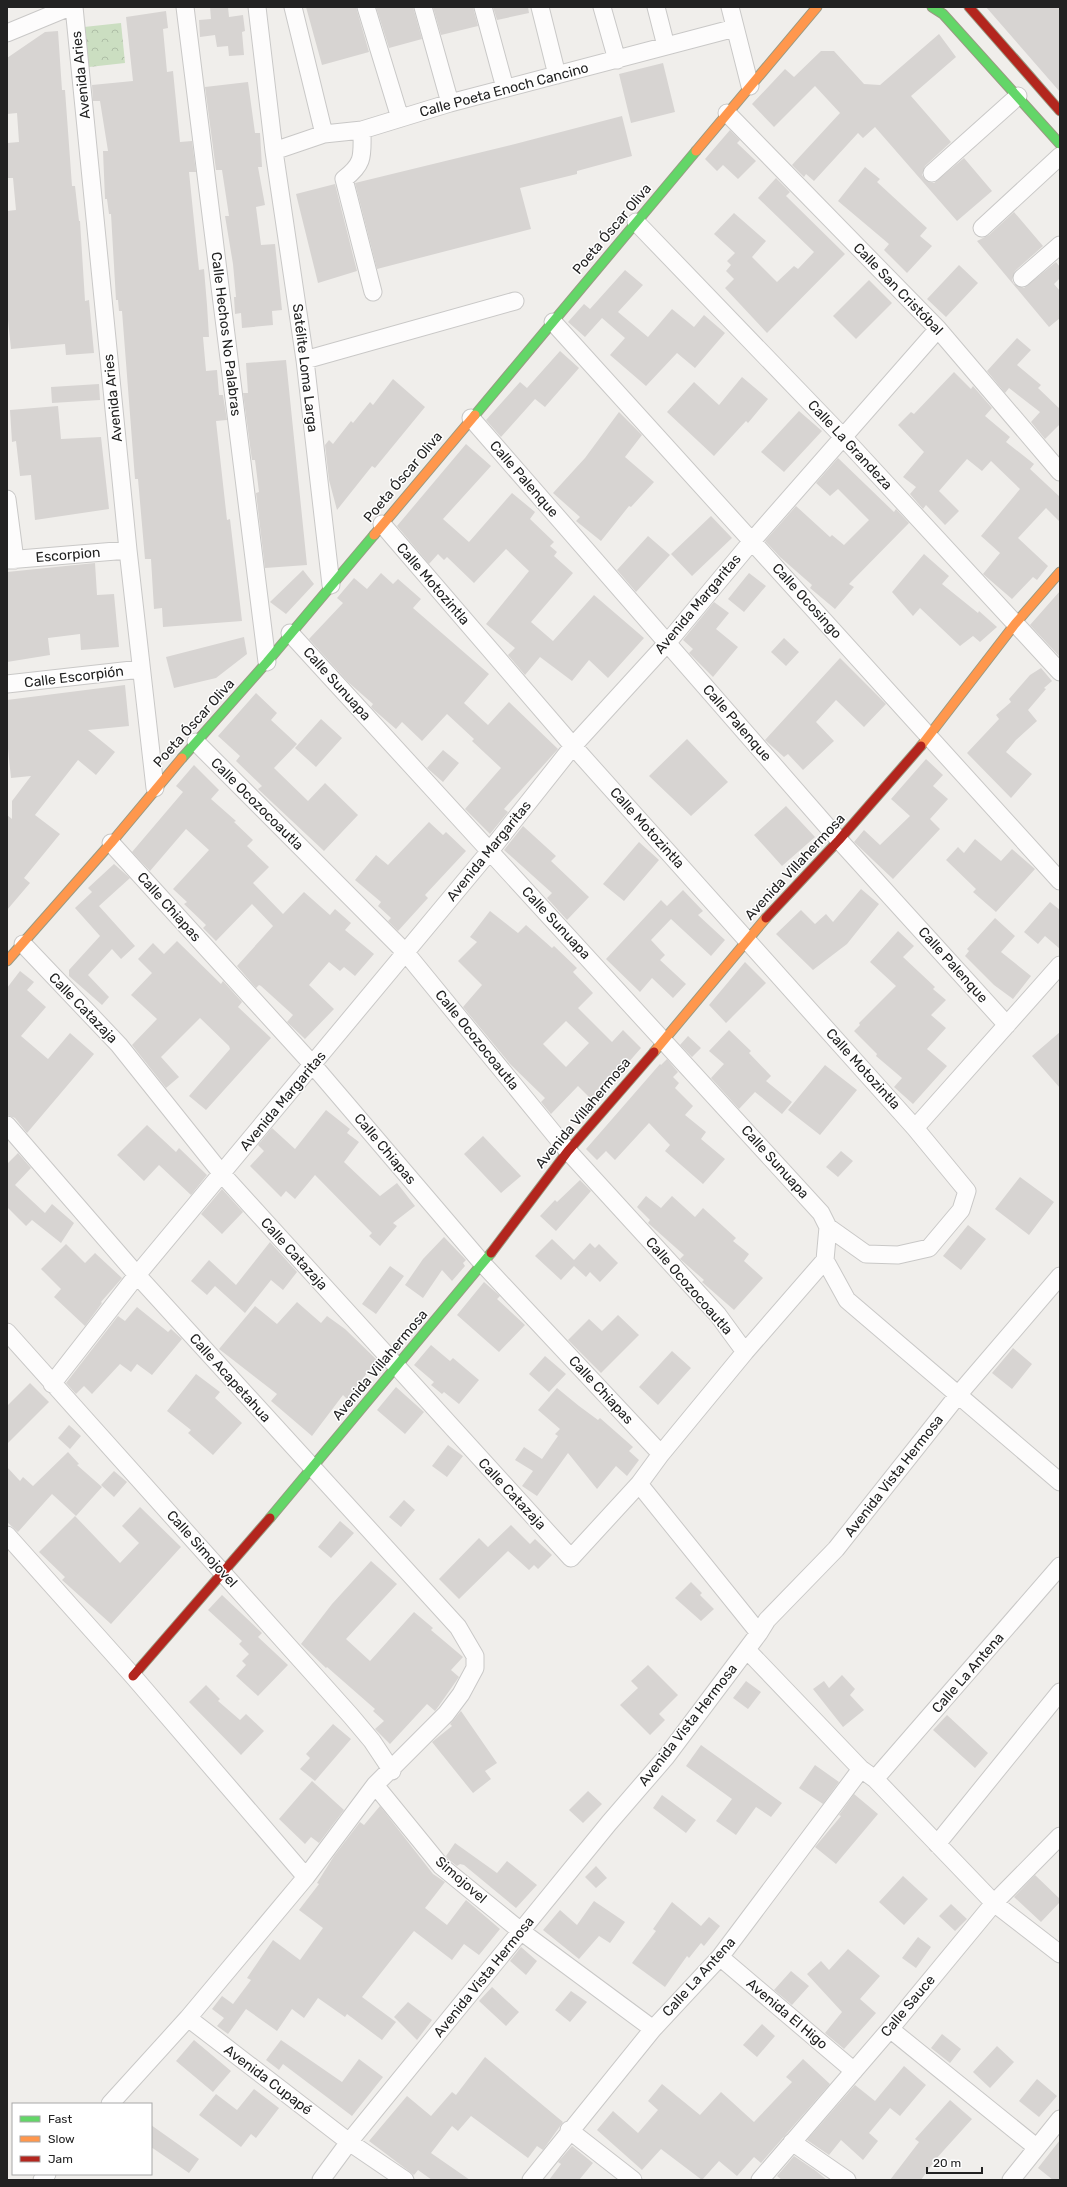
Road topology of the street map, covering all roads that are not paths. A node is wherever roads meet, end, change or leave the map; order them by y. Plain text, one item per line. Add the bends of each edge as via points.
1 (70, 7) edge
2 (74, 7) edge
3 (185, 7) edge
4 (257, 7) edge
5 (293, 7) edge
6 (366, 7) edge
7 (423, 7) edge
8 (483, 7) edge
9 (540, 7) edge
10 (602, 7) edge
11 (656, 7) edge
12 (730, 7) edge
13 (817, 7) edge
14 (932, 7) edge
15 (969, 7) edge
16 (735, 28) junction
17 (7, 33) edge
18 (666, 46) junction
19 (617, 60) junction
20 (557, 75) junction
21 (750, 86) junction
22 (505, 88) junction
23 (1018, 96) junction
24 (450, 103) junction
25 (1060, 111) edge
26 (727, 113) junction
27 (400, 118) junction
28 (362, 130) junction
29 (324, 134) junction
30 (1060, 144) edge
31 (274, 151) junction
32 (1060, 156) edge
33 (932, 173) dead end
34 (636, 222) junction
35 (982, 228) dead end
36 (1060, 245) edge
37 (1022, 278) dead end
38 (373, 292) dead end
39 (515, 301) dead end
40 (553, 322) junction
41 (938, 329) junction
42 (305, 360) junction
43 (471, 418) junction
44 (844, 438) junction
45 (1060, 472) edge
46 (7, 499) edge
47 (382, 524) junction
48 (752, 541) junction
49 (128, 550) junction
50 (11, 560) edge
51 (1060, 572) edge
52 (331, 585) junction
53 (1015, 624) junction
54 (290, 633) junction
55 (668, 642) junction
56 (267, 662) junction
57 (141, 669) junction
58 (1060, 672) edge
59 (7, 684) edge
60 (929, 736) junction
61 (196, 742) junction
62 (573, 746) junction
63 (154, 788) junction
64 (839, 840) junction
65 (111, 843) junction
66 (490, 852) junction
67 (1060, 881) edge
68 (747, 939) junction
69 (23, 944) junction
70 (406, 953) junction
71 (7, 961) edge
72 (1060, 965) edge
73 (1007, 1024) junction
74 (664, 1040) junction
75 (313, 1065) junction
76 (7, 1125) edge
77 (915, 1128) junction
78 (568, 1151) junction
79 (222, 1174) junction
80 (824, 1220) junction
81 (825, 1260) junction
82 (483, 1264) junction
83 (137, 1275) junction
84 (1060, 1276) edge
85 (7, 1332) edge
86 (744, 1352) junction
87 (396, 1368) junction
88 (52, 1384) junction
89 (958, 1395) junction
90 (661, 1454) junction
91 (311, 1467) junction
92 (1060, 1482) edge
93 (639, 1484) junction
94 (7, 1535) edge
95 (1060, 1566) edge
96 (224, 1573) junction
97 (759, 1633) junction
98 (747, 1650) junction
99 (133, 1676) junction
100 (1060, 1692) edge
101 (861, 1769) junction
102 (392, 1771) junction
103 (875, 1779) junction
104 (375, 1785) junction
105 (1060, 1836) edge
106 (937, 1844) junction
107 (306, 1877) junction
108 (994, 1903) junction
109 (522, 1932) junction
110 (1060, 1954) edge
111 (720, 1957) junction
112 (188, 2018) junction
113 (653, 2029) junction
114 (890, 2029) junction
115 (854, 2071) junction
116 (111, 2103) edge
117 (1060, 2119) edge
118 (569, 2130) junction
119 (349, 2142) junction
120 (792, 2142) junction
121 (1036, 2147) junction
122 (321, 2180) edge
123 (406, 2180) edge
124 (531, 2180) edge
125 (633, 2180) edge
126 (760, 2180) edge
127 (847, 2180) edge
128 (1011, 2180) edge

1 - 17 street
2 - 49 street, Avenida Aries
3 - 56 street, Calle Hechos No Palabras
4 - 31 street, Satélite Loma Larga
5 - 29 street
6 - 27 street
7 - 24 street
8 - 22 street
9 - 20 street
10 - 19 street
11 - 18 street
12 - 16 street
13 - 21 street, Poeta Óscar Oliva
14 - 23 street via 943,14
15 - 25 street
16 - 18 street, Calle Poeta Enoch Cancino
16 - 21 street
18 - 19 street, Calle Poeta Enoch Cancino
19 - 20 street, Calle Poeta Enoch Cancino
20 - 22 street, Calle Poeta Enoch Cancino
21 - 26 street, Poeta Óscar Oliva
22 - 24 street, Calle Poeta Enoch Cancino
23 - 30 street
23 - 33 street
24 - 27 street, Calle Poeta Enoch Cancino
26 - 34 street, Poeta Óscar Oliva
26 - 41 street, Calle San Cristóbal
27 - 28 street, Calle Poeta Enoch Cancino
28 - 29 street, Calle Poeta Enoch Cancino
28 - 38 street via 360,162 356,170 344,179
29 - 31 street, Calle Poeta Enoch Cancino
31 - 42 street, Satélite Loma Larga
32 - 35 street
34 - 40 street, Poeta Óscar Oliva
34 - 44 street, Calle La Grandeza
36 - 37 street
39 - 42 street
40 - 43 street, Poeta Óscar Oliva
40 - 48 street, Calle Ocosingo
41 - 44 street, Avenida Margaritas
41 - 45 street, Calle San Cristóbal
42 - 52 street, Satélite Loma Larga
43 - 47 street, Poeta Óscar Oliva
43 - 55 street, Calle Palenque
44 - 48 street, Avenida Margaritas
44 - 53 street, Calle La Grandeza
46 - 50 street
47 - 52 street, Poeta Óscar Oliva
47 - 62 street, Calle Motozintla
48 - 55 street, Avenida Margaritas
48 - 60 street, Calle Ocosingo
49 - 50 street, Escorpion
49 - 57 street, Avenida Aries
51 - 53 street, Avenida Villahermosa
52 - 54 street, Poeta Óscar Oliva
53 - 58 street, Calle La Grandeza
53 - 60 street, Avenida Villahermosa
54 - 56 street, Poeta Óscar Oliva
54 - 66 street, Calle Sunuapa
55 - 62 street, Avenida Margaritas
55 - 64 street, Calle Palenque
56 - 61 street, Poeta Óscar Oliva
57 - 59 street, Calle Escorpión
57 - 63 street, Avenida Aries
60 - 64 street, Avenida Villahermosa
60 - 67 street, Calle Ocosingo
61 - 63 street, Poeta Óscar Oliva
61 - 70 street, Calle Ocozocoautla
62 - 66 street, Avenida Margaritas
62 - 68 street, Calle Motozintla
63 - 65 street, Poeta Óscar Oliva
64 - 68 street, Avenida Villahermosa
64 - 73 street, Calle Palenque
65 - 69 street, Poeta Óscar Oliva
65 - 75 street, Calle Chiapas
66 - 70 street, Avenida Margaritas
66 - 74 street, Calle Sunuapa
68 - 74 street, Avenida Villahermosa
68 - 77 street, Calle Motozintla
69 - 71 street, Poeta Óscar Oliva
69 - 79 street, Calle Catazaja via 119,1045
70 - 75 street, Avenida Margaritas
70 - 78 street, Calle Ocozocoautla
72 - 73 street
73 - 77 street
74 - 78 street, Avenida Villahermosa
74 - 80 street, Calle Sunuapa
75 - 79 street, Avenida Margaritas
75 - 82 street, Calle Chiapas
76 - 83 street, Calle Acapetahua
77 - 80 street, Calle Motozintla via 967,1191 961,1210 929,1248 898,1255 866,1254
78 - 82 street, Avenida Villahermosa
78 - 86 street, Calle Ocozocoautla via 718,1315
79 - 83 street, Avenida Margaritas
79 - 87 street, Calle Catazaja
80 - 81 street
81 - 86 street
81 - 89 street via 847,1300
82 - 87 street, Avenida Villahermosa
82 - 90 street, Calle Chiapas
83 - 88 street, Avenida Margaritas
83 - 91 street, Calle Acapetahua
84 - 89 street, Avenida Vista Hermosa
85 - 88 street, Calle Simojovel
86 - 90 street
87 - 91 street, Avenida Villahermosa
87 - 93 street, Calle Catazaja via 571,1558
88 - 96 street, Calle Simojovel
89 - 92 street
89 - 97 street, Avenida Vista Hermosa via 836,1549 767,1620
90 - 93 street
91 - 96 street, Avenida Villahermosa
91 - 102 street, Calle Acapetahua via 458,1627 475,1656 475,1668 446,1714
93 - 97 street
94 - 99 street
95 - 103 street, Calle La Antena
96 - 99 street, Avenida Villahermosa
96 - 102 street, Calle Simojovel via 351,1716
97 - 98 street, Avenida Vista Hermosa
98 - 101 street
98 - 109 street, Avenida Vista Hermosa via 666,1757 609,1823
99 - 107 street
100 - 106 street
101 - 103 street
101 - 111 street, Calle La Antena
102 - 104 street, Calle Acapetahua
103 - 106 street
104 - 107 street, Calle Acapetahua
104 - 109 street, Simojovel via 441,1866
105 - 108 street, Calle Sauce
106 - 108 street
107 - 112 street, Calle Acapetahua
108 - 110 street
108 - 114 street, Calle Sauce
109 - 113 street
109 - 119 street, Avenida Vista Hermosa
111 - 113 street, Calle La Antena
111 - 115 street, Avenida El Higo
112 - 116 street, Calle Acapetahua
112 - 119 street, Avenida Cupapé
113 - 118 street, Calle La Antena
114 - 115 street, Calle Sauce
114 - 121 street
115 - 120 street, Calle Sauce
117 - 121 street
118 - 124 street, Calle La Antena
118 - 125 street
119 - 122 street, Avenida Vista Hermosa
119 - 123 street, Avenida Cupapé
120 - 126 street, Calle Sauce
120 - 127 street
121 - 128 street

